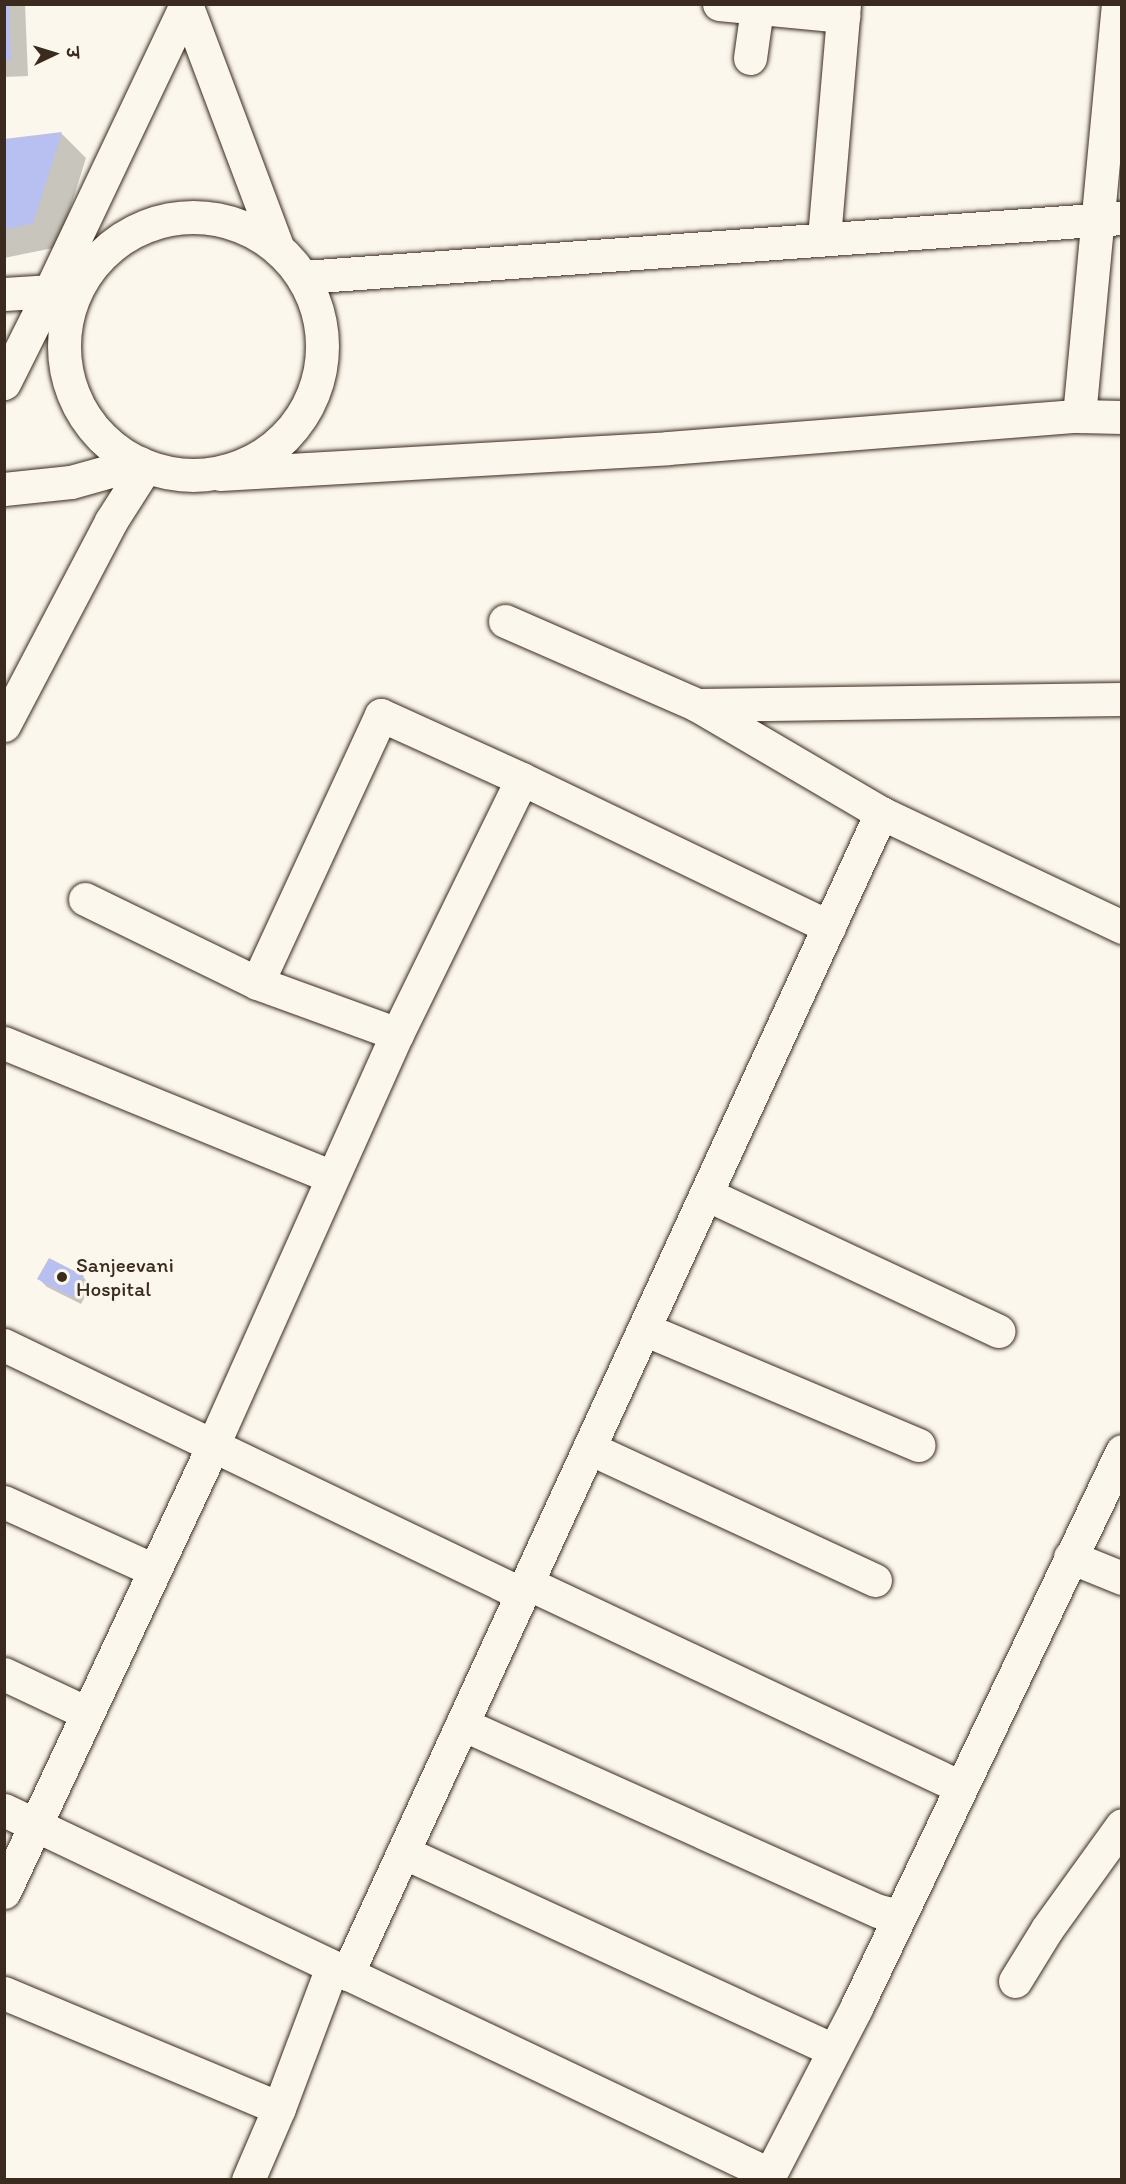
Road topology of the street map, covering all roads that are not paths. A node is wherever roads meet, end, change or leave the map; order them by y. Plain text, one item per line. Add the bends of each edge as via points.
1 (186, 4) edge
2 (719, 4) edge
3 (1118, 4) edge
4 (757, 8) junction
5 (843, 10) edge
6 (750, 58) dead end
7 (1109, 218) edge
8 (824, 238) junction
9 (277, 246) junction
10 (303, 277) junction
11 (64, 291) junction
12 (4, 294) edge
13 (4, 383) edge
14 (1079, 416) junction
15 (1122, 417) edge
16 (143, 464) junction
17 (220, 474) junction
18 (4, 489) edge
19 (505, 621) dead end
20 (1122, 699) edge
21 (697, 705) junction
22 (4, 725) edge
23 (522, 779) junction
24 (881, 813) junction
25 (85, 899) dead end
26 (829, 927) junction
27 (1122, 927) edge
28 (257, 983) junction
29 (397, 1034) junction
30 (4, 1042) edge
31 (332, 1177) junction
32 (706, 1194) junction
33 (644, 1329) junction
34 (998, 1331) dead end
35 (4, 1345) edge
36 (213, 1445) junction
37 (919, 1445) dead end
38 (589, 1448) junction
39 (1122, 1451) edge
40 (4, 1502) edge
41 (1070, 1557) junction
42 (154, 1570) junction
43 (1122, 1578) edge
44 (875, 1580) dead end
45 (524, 1588) junction
46 (4, 1674) edge
47 (87, 1713) junction
48 (462, 1724) junction
49 (960, 1787) junction
50 (4, 1810) edge
51 (36, 1825) junction
52 (1122, 1825) edge
53 (403, 1852) junction
54 (4, 1892) edge
55 (899, 1916) junction
56 (339, 1971) junction
57 (1015, 1981) dead end
58 (4, 1993) edge
59 (834, 2050) junction
60 (279, 2108) junction
61 (768, 2177) edge
62 (248, 2180) edge

1 - 9 street
1 - 11 street
2 - 4 street
3 - 7 street
4 - 5 street
4 - 6 street
5 - 8 street
7 - 8 street
7 - 14 street
8 - 10 street
9 - 10 street
9 - 11 street via 237,223 190,215 144,225 105,251 81,280
10 - 17 street via 319,312 323,349 316,387 300,421 278,445 250,463
11 - 12 street
11 - 13 street
11 - 16 street via 64,356 73,396 95,431 125,457
14 - 15 street
14 - 17 street via 668,448
16 - 17 street via 187,476
16 - 18 street via 71,482
16 - 22 street
19 - 21 street
20 - 21 street
21 - 24 street
23 - 26 street
23 - 28 street via 381,715
23 - 29 street
24 - 26 street
24 - 27 street
25 - 28 street
26 - 32 street
28 - 29 street
29 - 31 street
30 - 31 street
31 - 36 street
32 - 33 street
32 - 34 street
33 - 37 street
33 - 38 street
35 - 36 street
36 - 42 street
36 - 45 street
38 - 44 street
38 - 45 street
39 - 41 street
40 - 42 street
41 - 43 street
41 - 49 street
42 - 47 street
45 - 48 street
45 - 49 street
46 - 47 street
47 - 51 street
48 - 53 street
48 - 55 street via 879,1911
49 - 55 street
50 - 51 street
51 - 54 street
51 - 56 street
52 - 57 street via 1047,1929
53 - 56 street
53 - 59 street
55 - 59 street
56 - 60 street
56 - 61 street
58 - 60 street
59 - 61 street
60 - 62 street

